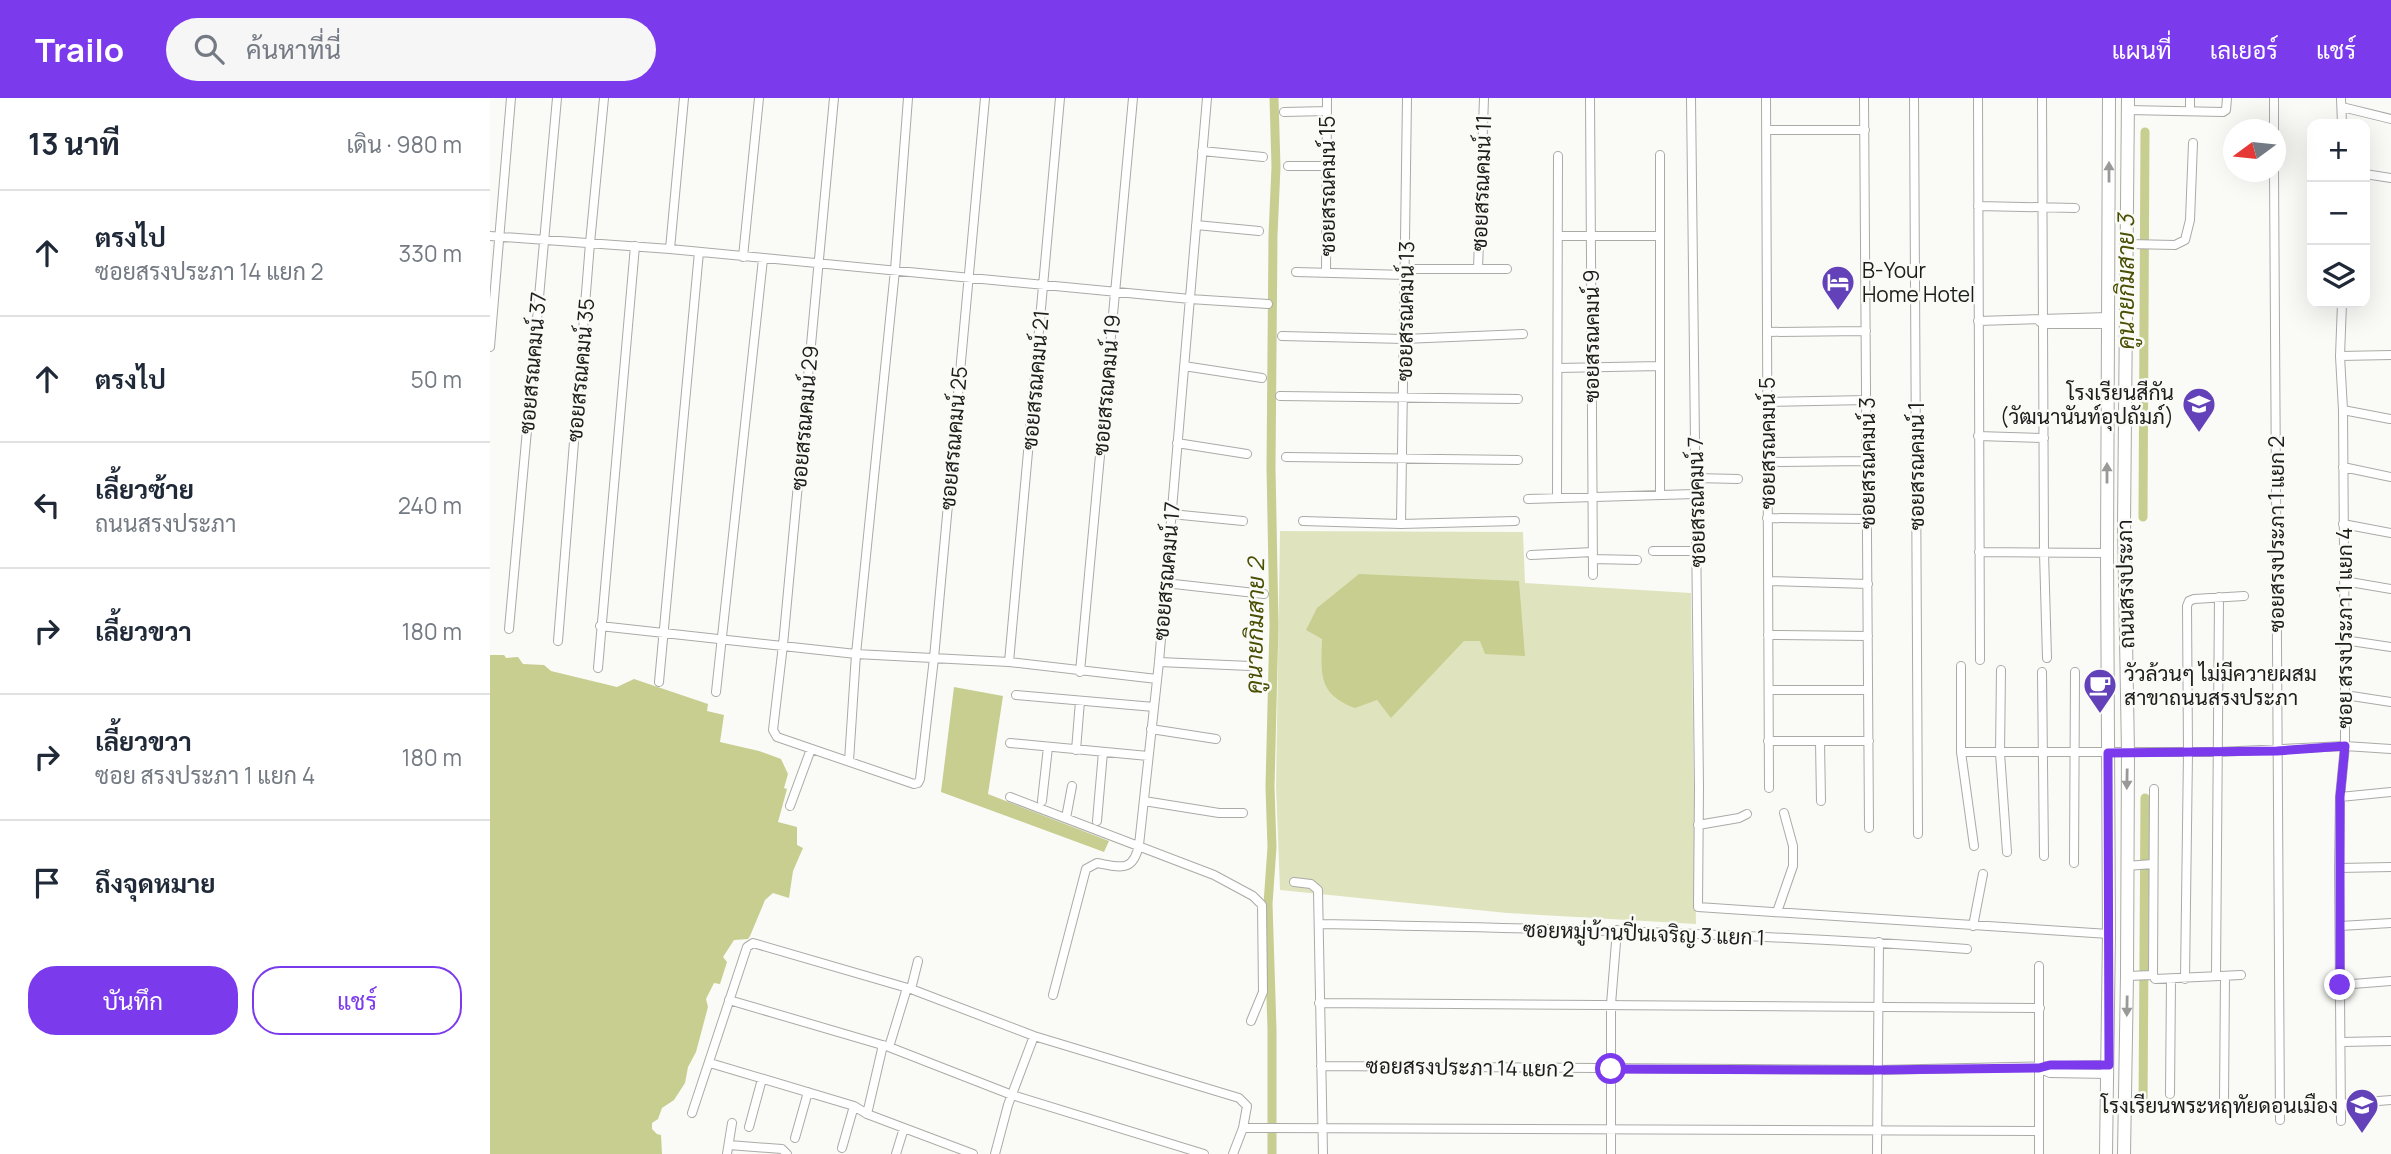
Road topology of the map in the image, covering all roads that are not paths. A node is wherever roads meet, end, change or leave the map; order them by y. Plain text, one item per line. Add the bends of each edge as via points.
1 (512, 98) edge
2 (557, 98) edge
3 (604, 98) edge
4 (684, 98) edge
5 (759, 98) edge
6 (834, 98) edge
7 (908, 98) edge
8 (985, 98) edge
9 (1060, 98) edge
10 (1133, 98) edge
11 (1207, 98) edge
12 (1327, 98) edge
13 (1408, 98) edge
14 (1485, 98) edge
15 (1590, 98) edge
16 (1691, 98) edge
17 (1766, 98) edge
18 (1864, 98) edge
19 (1914, 98) edge
20 (1978, 98) edge
21 (2042, 98) edge
22 (2109, 98) edge
23 (2190, 98) edge
24 (2227, 98) edge
25 (2274, 98) edge
26 (2342, 102) edge
27 (2128, 104) edge
28 (1328, 111) junction
29 (2190, 111) junction
30 (1284, 112) dead end
31 (2274, 119) edge
32 (2391, 119) edge
33 (1766, 130) junction
34 (1865, 130) junction
35 (2193, 143) dead end
36 (1202, 151) junction
37 (1660, 155) dead end
38 (1558, 156) dead end
39 (1263, 157) dead end
40 (1288, 166) dead end
41 (1329, 166) junction
42 (2370, 175) edge
43 (2391, 178) edge
44 (2274, 182) edge
45 (1978, 206) junction
46 (2043, 206) junction
47 (2075, 208) dead end
48 (1196, 225) junction
49 (1259, 231) dead end
50 (1591, 235) junction
51 (494, 236) edge
52 (1558, 236) junction
53 (1660, 236) junction
54 (543, 241) junction
55 (590, 243) junction
56 (635, 246) junction
57 (670, 249) junction
58 (2132, 249) junction
59 (699, 252) junction
60 (743, 257) junction
61 (2109, 257) junction
62 (763, 259) junction
63 (818, 264) junction
64 (1478, 269) junction
65 (1507, 269) dead end
66 (895, 270) junction
67 (1296, 272) dead end
68 (1406, 272) junction
69 (1326, 273) junction
70 (967, 279) junction
71 (1044, 284) junction
72 (1115, 291) junction
73 (1190, 299) junction
74 (1268, 304) dead end
75 (2342, 308) edge
76 (1978, 321) junction
77 (2042, 321) junction
78 (2108, 321) junction
79 (1866, 331) junction
80 (1768, 332) junction
81 (1523, 334) dead end
82 (1282, 336) dead end
83 (1404, 339) junction
84 (490, 347) edge
85 (2391, 355) edge
86 (2340, 356) junction
87 (1184, 366) junction
88 (1592, 366) junction
89 (1660, 366) junction
90 (1558, 368) junction
91 (1262, 378) dead end
92 (1280, 396) dead end
93 (1404, 399) junction
94 (1518, 399) dead end
95 (1867, 400) junction
96 (1767, 402) junction
97 (2343, 410) junction
98 (2390, 419) edge
99 (1979, 436) junction
100 (2044, 438) junction
101 (1177, 443) junction
102 (1247, 453) dead end
103 (1286, 457) dead end
104 (1403, 458) junction
105 (1518, 460) dead end
106 (1867, 461) junction
107 (1767, 462) junction
108 (2343, 467) junction
109 (2391, 477) edge
110 (1695, 478) junction
111 (1738, 479) dead end
112 (1695, 494) junction
113 (1660, 495) junction
114 (1592, 496) junction
115 (1558, 498) junction
116 (1528, 499) dead end
117 (1171, 514) junction
118 (1768, 518) junction
119 (1867, 519) junction
120 (1243, 521) dead end
121 (1303, 521) dead end
122 (1515, 521) dead end
123 (1401, 524) junction
124 (2343, 524) junction
125 (2391, 533) edge
126 (1653, 551) dead end
127 (1696, 551) junction
128 (1979, 552) junction
129 (2044, 552) junction
130 (2107, 553) junction
131 (1531, 555) dead end
132 (1593, 556) junction
133 (1637, 560) dead end
134 (1593, 575) dead end
135 (1768, 581) junction
136 (2344, 581) junction
137 (1165, 583) junction
138 (1868, 584) junction
139 (2391, 589) edge
140 (1264, 594) dead end
141 (2244, 596) dead end
142 (2219, 597) junction
143 (600, 626) junction
144 (509, 629) dead end
145 (662, 631) junction
146 (1768, 635) junction
147 (1868, 636) junction
148 (723, 638) junction
149 (2344, 640) junction
150 (558, 641) dead end
151 (783, 645) junction
152 (2391, 647) edge
153 (856, 654) junction
154 (934, 658) junction
155 (2047, 658) dead end
156 (1980, 660) dead end
157 (1009, 662) junction
158 (1158, 662) junction
159 (1250, 666) dead end
160 (1961, 666) dead end
161 (598, 668) dead end
162 (2001, 670) dead end
163 (1080, 671) junction
164 (2042, 672) dead end
165 (2075, 673) dead end
166 (1157, 679) junction
167 (659, 682) dead end
168 (1868, 690) junction
169 (1769, 691) junction
170 (716, 692) dead end
171 (1016, 695) dead end
172 (2345, 695) junction
173 (1080, 701) junction
174 (2391, 702) edge
175 (1154, 707) junction
176 (1151, 729) junction
177 (1216, 739) dead end
178 (1768, 741) junction
179 (1820, 741) junction
180 (1869, 741) junction
181 (1010, 743) dead end
182 (2345, 746) junction
183 (1048, 747) junction
184 (811, 749) junction
185 (2391, 749) edge
186 (1076, 750) junction
187 (2277, 751) junction
188 (1103, 752) junction
189 (1961, 752) junction
190 (2188, 752) junction
191 (2218, 752) junction
192 (2000, 753) junction
193 (2043, 753) junction
194 (2075, 753) junction
195 (2108, 753) junction
196 (2128, 753) junction
197 (1149, 756) junction
198 (849, 761) junction
199 (1072, 786) dead end
200 (1769, 788) dead end
201 (2154, 789) dead end
202 (2391, 792) edge
203 (1010, 797) dead end
204 (2340, 797) junction
205 (1042, 801) dead end
206 (1144, 801) junction
207 (1821, 801) dead end
208 (790, 806) dead end
209 (1243, 813) dead end
210 (1784, 813) dead end
211 (1747, 814) dead end
212 (1066, 818) junction
213 (1097, 821) dead end
214 (1698, 825) junction
215 (1869, 828) dead end
216 (1919, 834) dead end
217 (1139, 845) junction
218 (1975, 846) dead end
219 (2007, 852) dead end
220 (2044, 856) dead end
221 (2074, 863) dead end
222 (2151, 865) junction
223 (2132, 866) junction
224 (2391, 867) edge
225 (2339, 868) junction
226 (1983, 874) dead end
227 (1294, 882) dead end
228 (1777, 912) junction
229 (2391, 923) edge
230 (1320, 924) junction
231 (1973, 926) junction
232 (2340, 926) junction
233 (1617, 930) junction
234 (2109, 934) junction
235 (1879, 942) junction
236 (1966, 949) dead end
237 (918, 961) dead end
238 (2039, 966) dead end
239 (2149, 975) junction
240 (2241, 975) dead end
241 (2132, 976) junction
242 (2221, 976) junction
243 (2186, 979) junction
244 (2171, 980) junction
245 (2391, 981) edge
246 (2340, 985) junction
247 (909, 989) junction
248 (1054, 995) dead end
249 (729, 1000) junction
250 (1319, 1003) junction
251 (1611, 1004) junction
252 (1878, 1006) junction
253 (2040, 1008) junction
254 (1251, 1021) dead end
255 (1034, 1036) junction
256 (2391, 1041) edge
257 (2341, 1042) junction
258 (886, 1046) junction
259 (710, 1063) junction
260 (1321, 1066) junction
261 (2039, 1068) junction
262 (1611, 1069) junction
263 (1878, 1070) junction
264 (2109, 1070) junction
265 (762, 1079) junction
266 (808, 1092) junction
267 (2170, 1094) dead end
268 (1012, 1095) junction
269 (2391, 1100) edge
270 (2224, 1101) dead end
271 (2341, 1104) junction
272 (854, 1106) junction
273 (692, 1112) dead end
274 (867, 1114) junction
275 (2280, 1120) dead end
276 (2341, 1121) dead end
277 (732, 1123) dead end
278 (748, 1126) dead end
279 (904, 1128) junction
280 (1243, 1128) junction
281 (1323, 1129) junction
282 (1611, 1130) junction
283 (1878, 1130) junction
284 (2039, 1131) junction
285 (795, 1138) dead end
286 (842, 1148) dead end
287 (728, 1149) edge
288 (787, 1154) edge
289 (896, 1154) edge
290 (973, 1154) edge
291 (995, 1154) edge
292 (1204, 1154) edge
293 (1233, 1154) edge
294 (1323, 1154) edge
295 (1611, 1154) edge
296 (1877, 1154) edge
297 (2039, 1154) edge
298 (2106, 1154) edge
299 (2124, 1154) edge

1 - 51 street
2 - 54 street, ซอยสรณคมน์ 37
3 - 55 street, ซอยสรณคมน์ 35
4 - 57 street
5 - 60 street
6 - 63 street, ซอยสรณคมน์ 29
7 - 66 street
8 - 70 street, ซอยสรณคมน์ 25
9 - 71 street, ซอยสรณคมน์ 21
10 - 72 street, ซอยสรณคมน์ 19
11 - 36 street, ซอยสรณคมน์ 17
12 - 28 street, ซอยสรณคมน์ 15
13 - 68 street, ซอยสรณคมน์ 13
14 - 64 street, ซอยสรณคมน์ 11
15 - 50 street, ซอยสรณคมน์ 9
16 - 110 street, ซอยสรณคมน์ 7
17 - 33 street, ซอยสรณคมน์ 5
18 - 34 street, ซอยสรณคมน์ 3
19 - 216 street, ซอยสรณคมน์ 1
20 - 45 street
21 - 46 street
61 -> 22 main road, ถนนสรงประภา
23 - 29 street
24 - 29 street via 2223,112
25 - 31 street
26 - 32 street
27 - 29 street
27 - 58 main road, ถนนสรงประภา
28 - 30 street
28 - 41 street, ซอยสรณคมน์ 15
33 - 34 street
33 - 80 street, ซอยสรณคมน์ 5
34 - 79 street, ซอยสรณคมน์ 3
35 - 58 street via 2185,240
36 - 39 street
36 - 48 street, ซอยสรณคมน์ 17
37 - 53 street
38 - 52 street
40 - 41 street
41 - 69 street, ซอยสรณคมน์ 15
42 - 43 street
44 - 187 street, ซอยสรงประภา 1 แยก 2
45 - 46 street
45 - 76 street
46 - 47 street
46 - 77 street
48 - 49 street
48 - 73 street, ซอยสรณคมน์ 17
50 - 52 street
50 - 53 street
50 - 88 street, ซอยสรณคมน์ 9
51 - 54 street
51 - 84 street
52 - 90 street
53 - 89 street
54 - 55 street
54 - 144 street, ซอยสรณคมน์ 37
55 - 56 street
55 - 150 street, ซอยสรณคมน์ 35
56 - 57 street
56 - 143 street
57 - 59 street
58 - 61 main road
58 - 196 main road, ถนนสรงประภา via 2124,524
59 - 60 street
59 - 145 street
60 - 62 street
61 - 78 main road, ถนนสรงประภา
62 - 63 street
62 - 148 street
63 - 66 street
63 - 151 street, ซอยสรณคมน์ 29
64 - 65 street
64 - 68 street
66 - 70 street
66 - 153 street
67 - 69 street
68 - 69 street
68 - 83 street, ซอยสรณคมน์ 13
70 - 71 street
70 - 154 street, ซอยสรณคมน์ 25
71 - 72 street
71 - 157 street, ซอยสรณคมน์ 21
72 - 73 street
72 - 163 street, ซอยสรณคมน์ 19
73 - 74 street
73 - 87 street, ซอยสรณคมน์ 17
75 - 86 street, ซอย สรงประภา 1 แยก 4
76 - 77 street
76 - 99 street
77 - 78 street
77 - 100 street
130 -> 78 main road, ถนนสรงประภา
79 - 80 street
79 - 95 street, ซอยสรณคมน์ 3
80 - 96 street, ซอยสรณคมน์ 5
81 - 83 street
82 - 83 street
83 - 93 street, ซอยสรณคมน์ 13
85 - 86 street
86 - 97 street, ซอย สรงประภา 1 แยก 4
87 - 91 street
87 - 101 street, ซอยสรณคมน์ 17
88 - 89 street
88 - 90 street
88 - 114 street, ซอยสรณคมน์ 9
89 - 113 street
90 - 115 street
92 - 93 street
93 - 94 street
93 - 104 street, ซอยสรณคมน์ 13
95 - 96 street
95 - 106 street, ซอยสรณคมน์ 3
96 - 107 street, ซอยสรณคมน์ 5
97 - 98 street
97 - 108 street, ซอย สรงประภา 1 แยก 4
99 - 100 street
99 - 128 street
100 - 129 street
101 - 102 street
101 - 117 street, ซอยสรณคมน์ 17
103 - 104 street
104 - 105 street
104 - 123 street, ซอยสรณคมน์ 13
106 - 107 street
106 - 119 street, ซอยสรณคมน์ 3
107 - 118 street, ซอยสรณคมน์ 5
108 - 109 street
108 - 124 street, ซอย สรงประภา 1 แยก 4
110 - 111 street
110 - 112 street, ซอยสรณคมน์ 7
112 - 113 street
112 - 127 street, ซอยสรณคมน์ 7
113 - 114 street
114 - 115 street
114 - 132 street, ซอยสรณคมน์ 9
115 - 116 street
117 - 120 street
117 - 137 street, ซอยสรณคมน์ 17
118 - 119 street
118 - 135 street, ซอยสรณคมน์ 5
119 - 138 street, ซอยสรณคมน์ 3
121 - 123 street
122 - 123 street
124 - 125 street
124 - 136 street, ซอย สรงประภา 1 แยก 4
126 - 127 street
127 - 214 street, ซอยสรณคมน์ 7
128 - 129 street
128 - 156 street
129 - 130 street
129 - 155 street
130 - 195 main road, ถนนสรงประภา
131 - 132 street
132 - 133 street
132 - 134 street, ซอยสรณคมน์ 9
135 - 138 street
135 - 146 street, ซอยสรณคมน์ 5
136 - 139 street
136 - 149 street, ซอย สรงประภา 1 แยก 4
137 - 140 street
137 - 158 street, ซอยสรณคมน์ 17
138 - 147 street, ซอยสรณคมน์ 3
141 - 142 street
142 - 190 street via 2187,603
142 - 191 street
143 - 145 street
143 - 161 street
145 - 148 street
145 - 167 street
146 - 147 street
146 - 169 street, ซอยสรณคมน์ 5
147 - 168 street, ซอยสรณคมน์ 3
148 - 151 street
148 - 170 street
149 - 152 street
149 - 172 street, ซอย สรงประภา 1 แยก 4
151 - 153 street
151 - 184 street, ซอยสรณคมน์ 29 via 773,730 777,737
153 - 154 street
153 - 198 street
154 - 157 street
154 - 198 street, ซอยสรณคมน์ 25 via 918,783
157 - 163 street
158 - 159 street
158 - 166 street, ซอยสรณคมน์ 17
160 - 189 street
162 - 192 street
163 - 166 street
164 - 193 street
165 - 194 street
166 - 175 street, ซอยสรณคมน์ 17
168 - 169 street
168 - 180 street, ซอยสรณคมน์ 3
169 - 178 street, ซอยสรณคมน์ 5
171 - 173 street
172 - 174 street
172 - 182 street, ซอย สรงประภา 1 แยก 4
173 - 175 street
173 - 186 street
175 - 176 street, ซอยสรณคมน์ 17
176 - 177 street
176 - 197 street, ซอยสรณคมน์ 17
178 - 179 street
178 - 200 street, ซอยสรณคมน์ 5
179 - 180 street
179 - 207 street
180 - 215 street, ซอยสรณคมน์ 3
181 - 183 street
182 - 185 street
182 - 187 street
182 - 204 street, ซอย สรงประภา 1 แยก 4
183 - 186 street
183 - 205 street
184 - 198 street
184 - 208 street
186 - 188 street
187 - 191 street
187 - 275 street, ซอยสรงประภา 1 แยก 2
188 - 197 street
188 - 213 street
189 - 192 street
189 - 218 street
190 - 191 street
190 - 196 street
190 - 243 street
191 - 242 street
192 - 193 street
192 - 219 street
193 - 194 street
193 - 220 street
194 - 195 street
194 - 221 street
195 - 196 street
195 - 234 main road, ถนนสรงประภา
196 -> 223 main road, ถนนสรงประภา
197 - 206 street, ซอยสรณคมน์ 17
199 - 212 street
201 - 222 street
202 - 204 street
203 - 212 street
204 - 225 street, ซอย สรงประภา 1 แยก 4
206 - 209 street
206 - 217 street, ซอยสรณคมน์ 17
210 - 228 street via 1793,866
211 - 214 street
212 - 217 street
214 - 228 street, ซอยสรณคมน์ 7 via 1698,906
217 - 248 street via 1136,860 1129,866 1097,863 1086,869
217 - 254 street via 1214,874 1262,905 1262,992
222 - 223 street
222 - 239 street
223 - 241 main road, ถนนสรงประภา
224 - 225 street
225 - 232 street, ซอย สรงประภา 1 แยก 4
226 - 231 street
227 - 230 street via 1318,890
228 - 231 street
229 - 232 street
230 - 233 street, ซอยหมู่บ้านปิ่นเจริญ 3 แยก 1
230 - 250 street
231 - 234 street
232 - 246 street, ซอย สรงประภา 1 แยก 4
233 - 235 street, ซอยหมู่บ้านปิ่นเจริญ 3 แยก 1
233 - 251 street
234 - 264 main road, ถนนสรงประภา
235 - 236 street, ซอยหมู่บ้านปิ่นเจริญ 3 แยก 1
235 - 252 street
237 - 247 street
238 - 253 street
239 - 241 street
239 - 244 street
240 - 242 street
241 -> 299 main road, ถนนสรงประภา
242 - 243 street
242 - 270 street
243 - 244 street
244 - 267 street
245 - 246 street
246 - 257 street, ซอย สรงประภา 1 แยก 4
247 - 249 street via 752,943
247 - 255 street
247 - 258 street
249 - 258 street
249 - 259 street
250 - 251 street
250 - 260 street
251 - 252 street
251 - 262 street
252 - 253 street
252 - 263 street
253 - 261 street
255 - 268 street
255 - 280 street via 1239,1098 1247,1106
256 - 257 street
257 - 271 street, ซอย สรงประภา 1 แยก 4
258 - 268 street
258 - 274 street
259 - 265 street
259 - 273 street
260 - 262 street, ซอยสรงประภา 14 แยก 2
260 - 281 street
261 - 263 street, ซอยสรงประภา 14 แยก 2
261 - 264 street, ซอยสรงประภา 14 แยก 2 via 2050,1073
261 - 284 street
262 - 263 street, ซอยสรงประภา 14 แยก 2
262 - 282 street
263 - 283 street
264 - 298 main road, ถนนสรงประภา
265 - 266 street
265 - 278 street
266 - 272 street
266 - 285 street
268 - 291 street
268 - 292 street
269 - 271 street
271 - 276 street, ซอย สรงประภา 1 แยก 4
272 - 274 street
272 - 286 street
274 - 279 street
277 - 287 street
279 - 289 street
279 - 290 street
280 - 281 street
280 - 293 street
281 - 282 street
281 - 294 street
282 - 283 street
282 - 295 street
283 - 284 street
283 - 296 street
284 - 297 street
287 - 288 street via 782,1149

